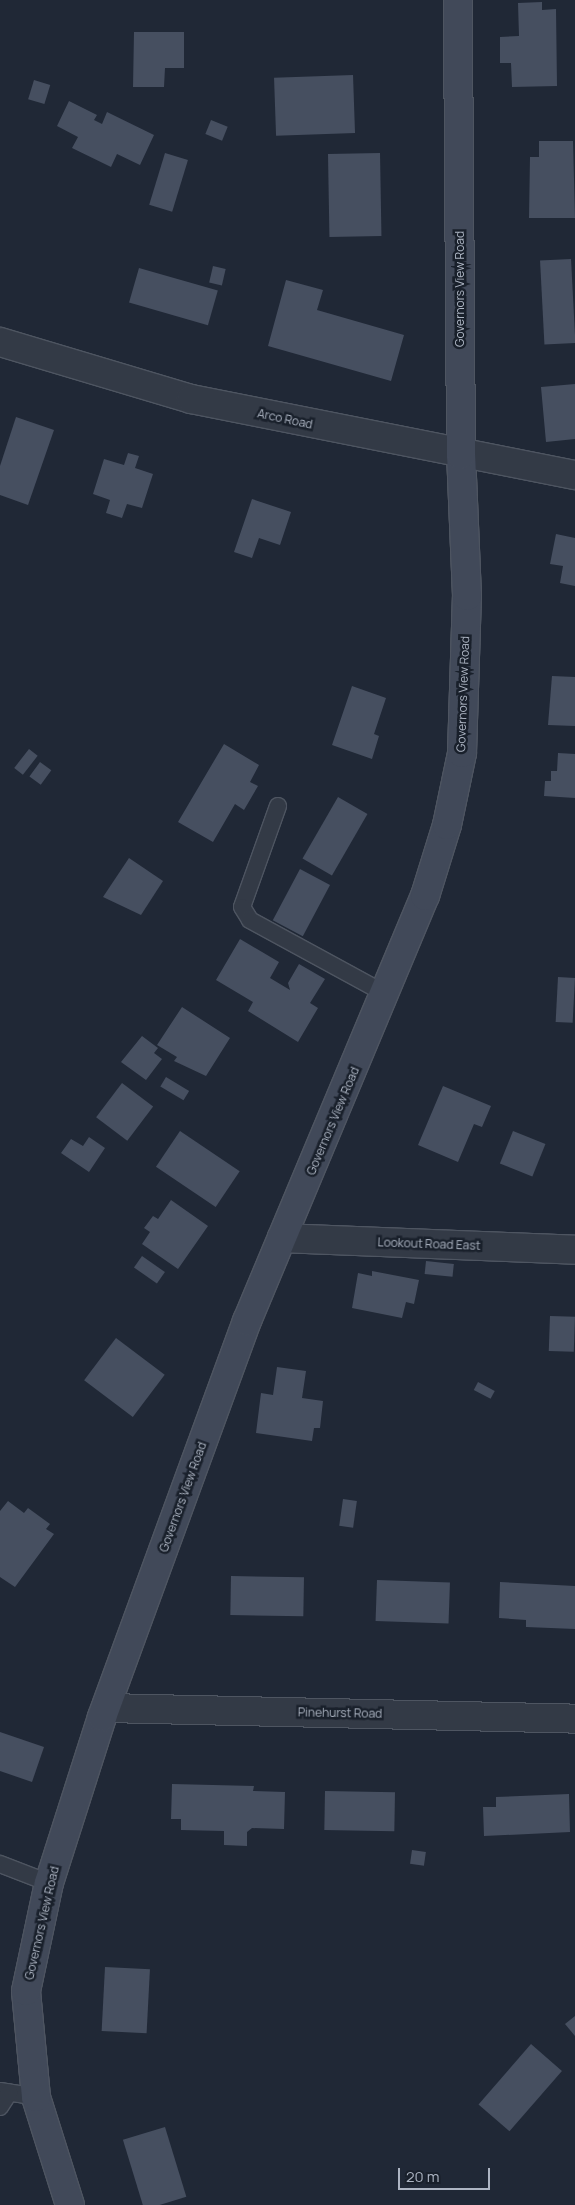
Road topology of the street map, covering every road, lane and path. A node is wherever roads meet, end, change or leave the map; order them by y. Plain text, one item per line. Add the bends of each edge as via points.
1 (458, 0) edge
2 (0, 342) edge
3 (461, 455) junction
4 (575, 474) edge
5 (278, 806) dead end
6 (386, 994) junction
7 (282, 1238) junction
8 (575, 1250) edge
9 (106, 1708) junction
10 (575, 1719) edge
11 (0, 1864) edge
12 (49, 1882) junction
13 (4, 2092) edge
14 (36, 2097) junction
15 (0, 2107) edge
16 (70, 2205) edge

1 - 3 street, Governors View Road
2 - 3 street, Arco Road via 191,399
3 - 4 street, Arco Road
3 - 6 street, Governors View Road via 467,596 462,753 447,825
5 - 6 lane via 242,907 250,920
6 - 7 street, Governors View Road
7 - 8 street, Lookout Road East
7 - 9 street, Governors View Road via 247,1321
9 - 10 street, Pinehurst Road
9 - 12 street, Governors View Road
11 - 12 lane
12 - 14 street, Governors View Road via 26,1991
13 - 14 lane
13 - 15 lane
14 - 16 street, Governors View Road

